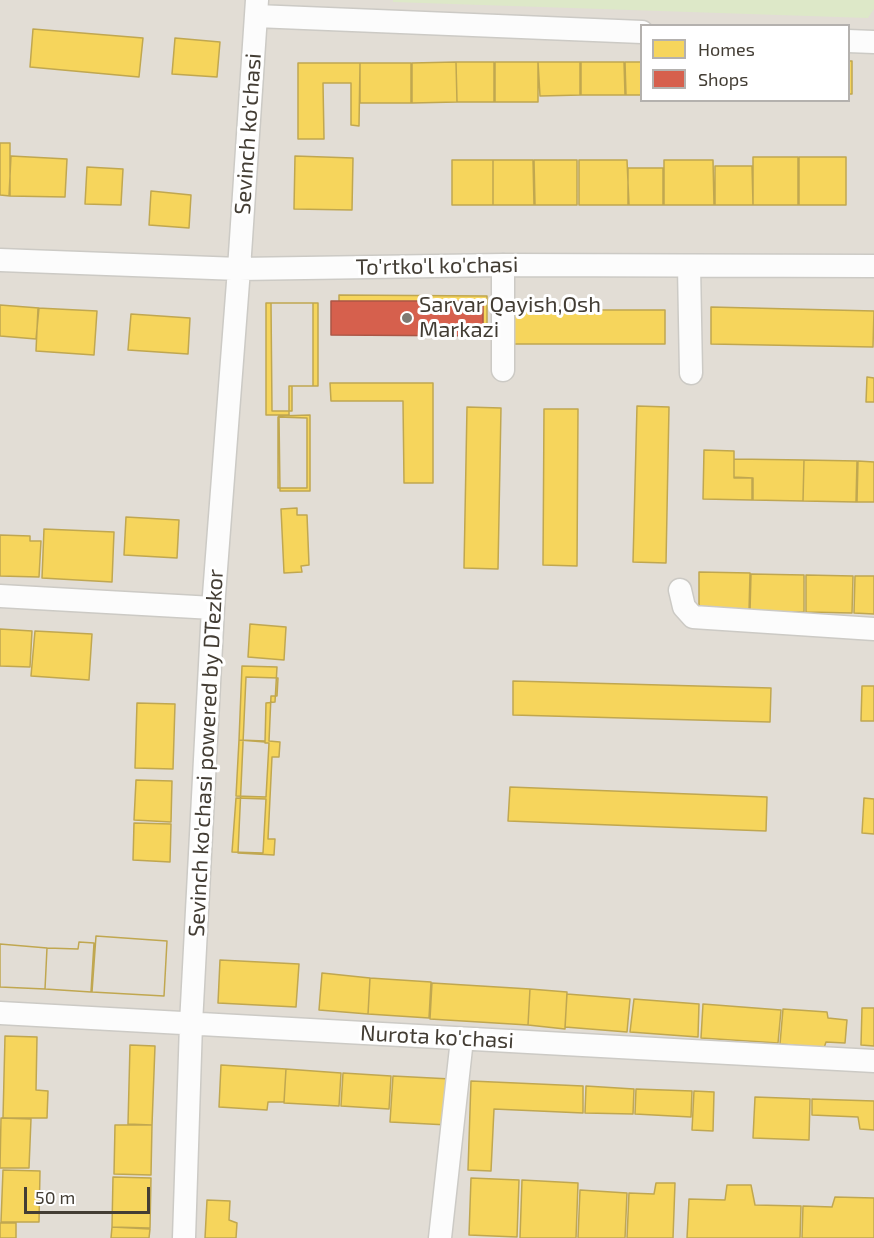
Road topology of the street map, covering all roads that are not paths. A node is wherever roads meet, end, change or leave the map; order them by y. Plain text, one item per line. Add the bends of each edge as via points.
1 (256, 8) edge
2 (640, 32) edge
3 (850, 41) edge
4 (874, 42) edge
5 (0, 260) edge
6 (503, 265) junction
7 (688, 266) junction
8 (874, 266) edge
9 (239, 269) junction
10 (504, 370) dead end
11 (692, 373) dead end
12 (680, 590) dead end
13 (0, 596) edge
14 (213, 608) junction
15 (874, 629) edge
16 (0, 1013) edge
17 (191, 1023) junction
18 (462, 1039) junction
19 (874, 1061) edge
20 (184, 1238) edge
21 (440, 1238) edge

1 - 2 street
1 - 9 street, Sevinch ko'chasi
3 - 4 street
5 - 9 street, To'rtko'l ko'chasi
6 - 7 street, To'rtko'l ko'chasi
6 - 9 street, To'rtko'l ko'chasi
6 - 10 street
7 - 8 street, To'rtko'l ko'chasi
7 - 11 street
9 - 14 street, Sevinch ko'chasi powered by DTezkor
12 - 15 street via 684,607 693,617
13 - 14 street
14 - 17 street, Sevinch ko'chasi powered by DTezkor
16 - 17 street, Nurota ko'chasi
17 - 18 street, Nurota ko'chasi
17 - 20 street, Sevinch ko'chasi powered by DTezkor
18 - 19 street, Nurota ko'chasi
18 - 21 street

